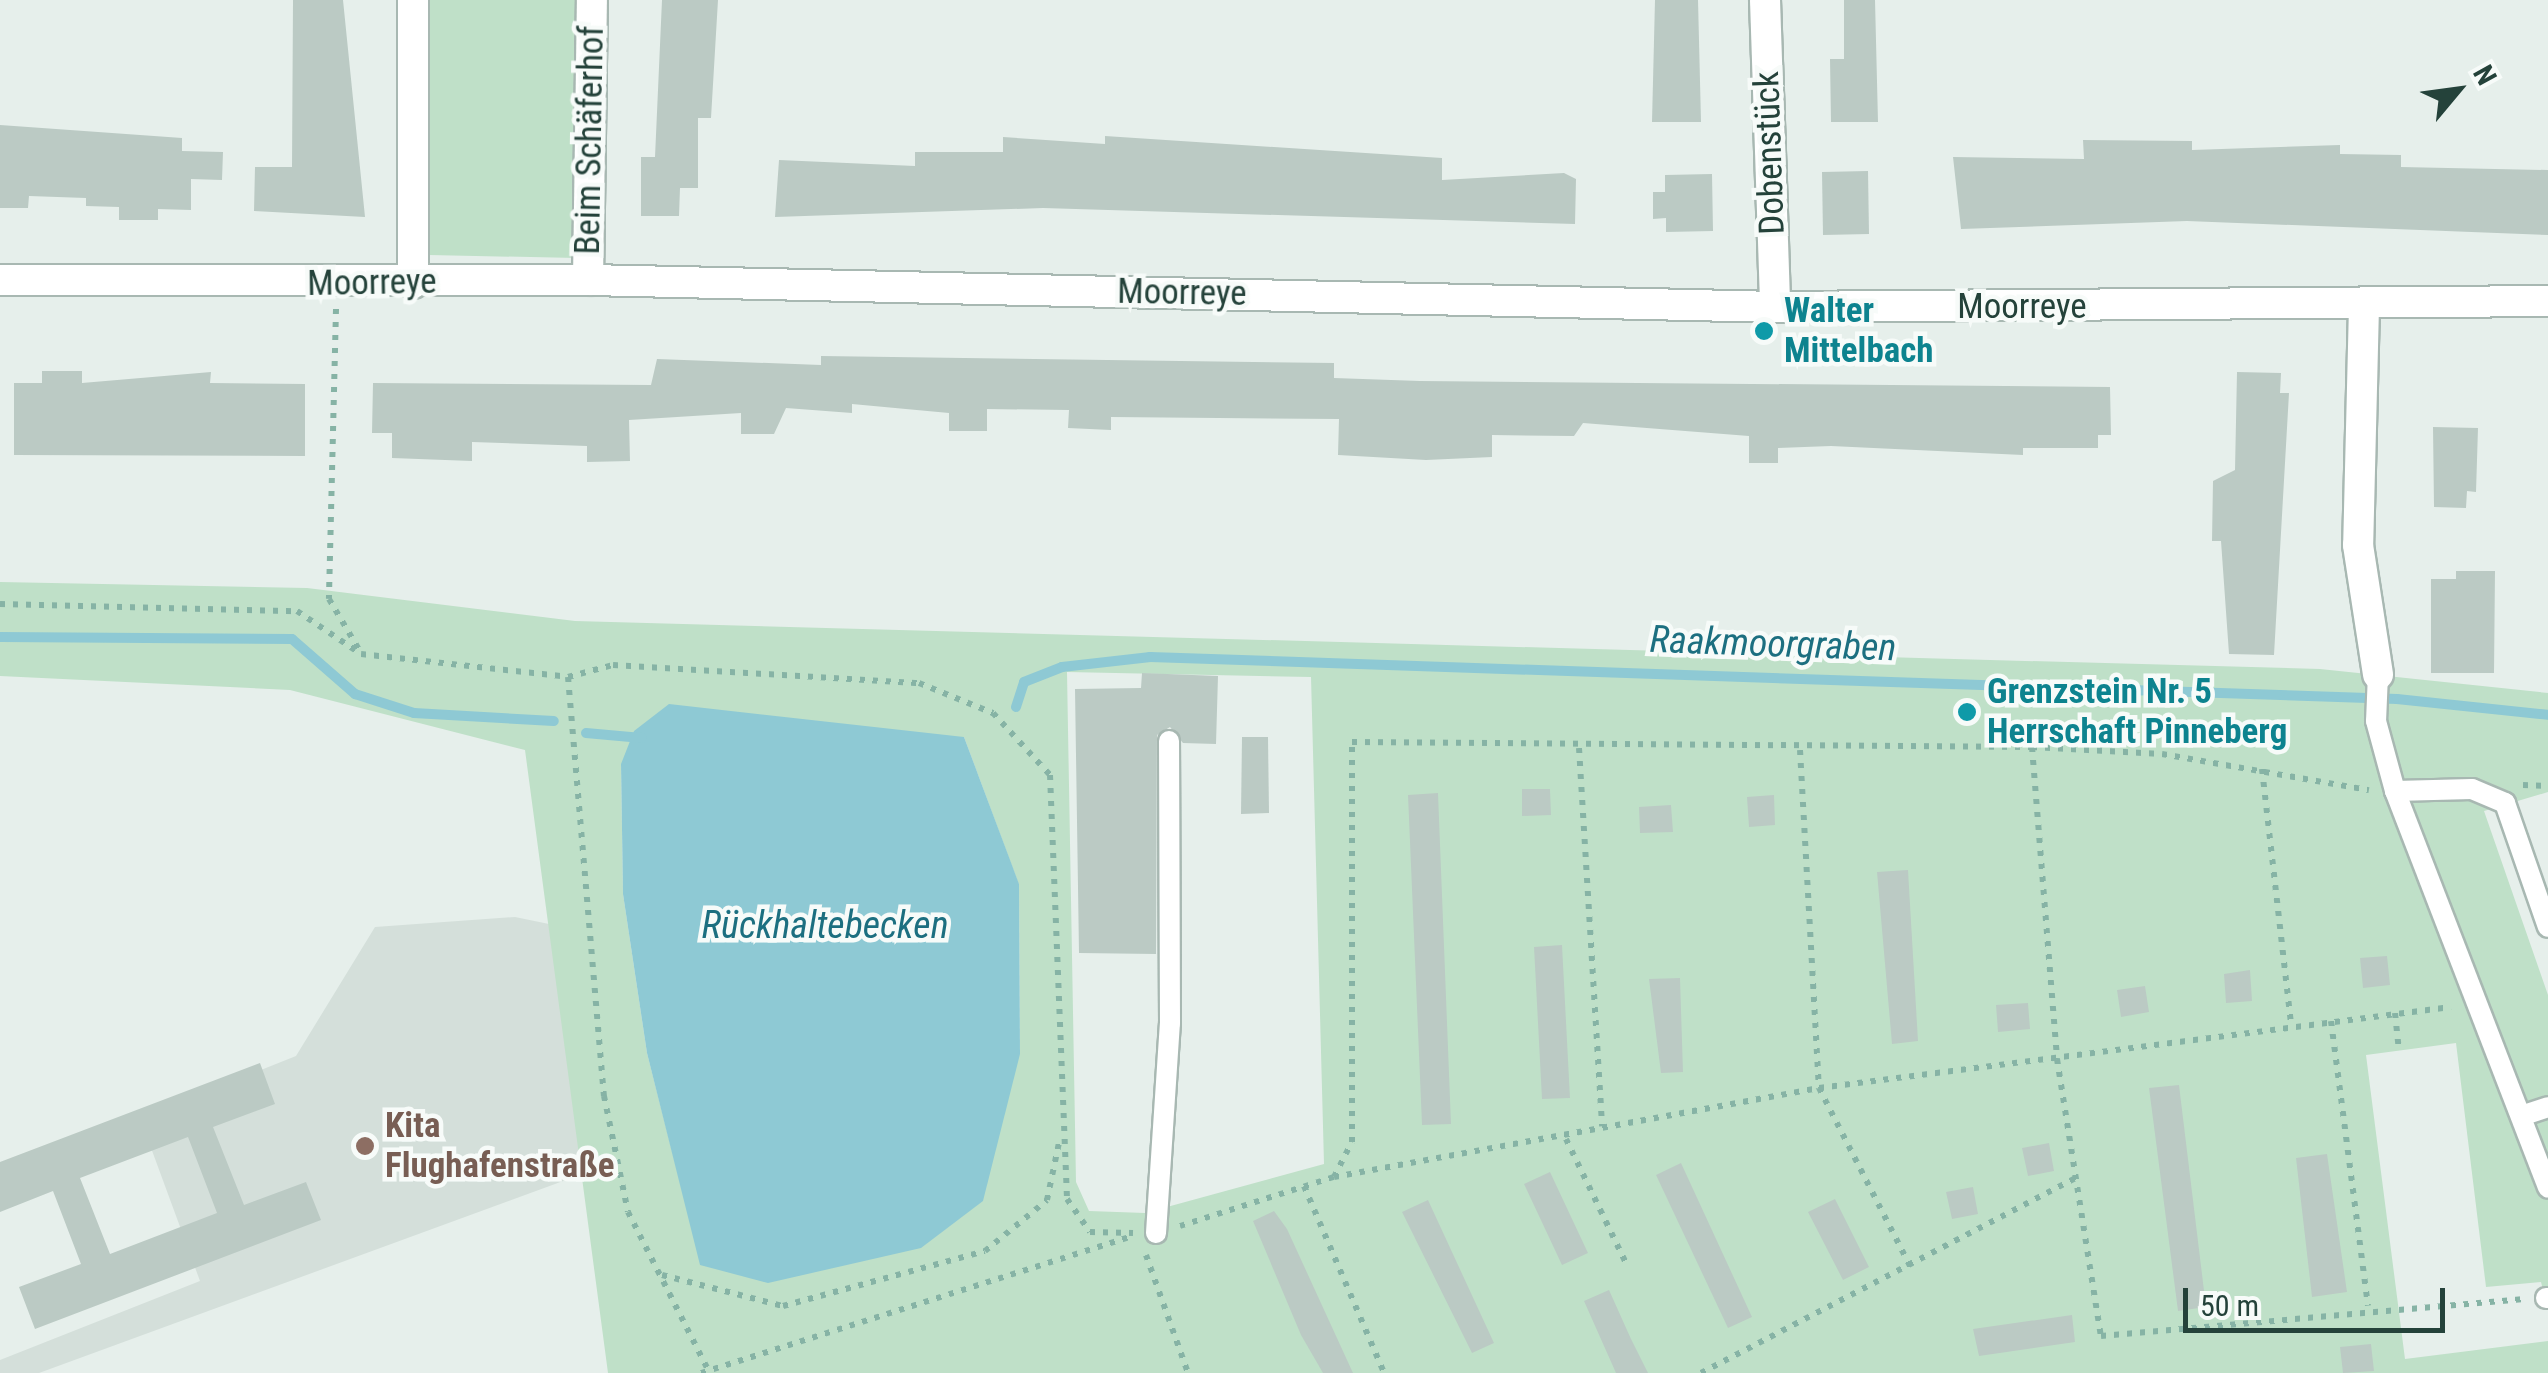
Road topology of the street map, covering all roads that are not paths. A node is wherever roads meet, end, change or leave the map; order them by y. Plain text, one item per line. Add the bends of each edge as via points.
1 (413, 0) edge
2 (592, 0) edge
3 (1764, 0) edge
4 (0, 280) edge
5 (588, 280) junction
6 (413, 283) junction
7 (2548, 301) edge
8 (2364, 306) junction
9 (1776, 307) junction
10 (2378, 674) joint
11 (1169, 741) dead end
12 (2395, 790) junction
13 (2548, 927) edge
14 (2548, 1107) edge
15 (2520, 1116) junction
16 (2548, 1186) edge
17 (1148, 1234) road end

1 - 6 street
2 - 5 street, Beim Schäferhof
3 - 9 street, Dobenstück
4 - 6 street, Moorreye
5 - 6 street, Moorreye
5 - 9 street, Moorreye
7 - 8 street, Moorreye
8 - 9 street, Moorreye
8 - 10 street via 2358,546
10 - 12 lane via 2376,721
11 - 17 lane via 1170,1023
12 - 13 lane via 2472,789 2505,803
12 - 15 lane
14 - 15 lane
15 - 16 lane

